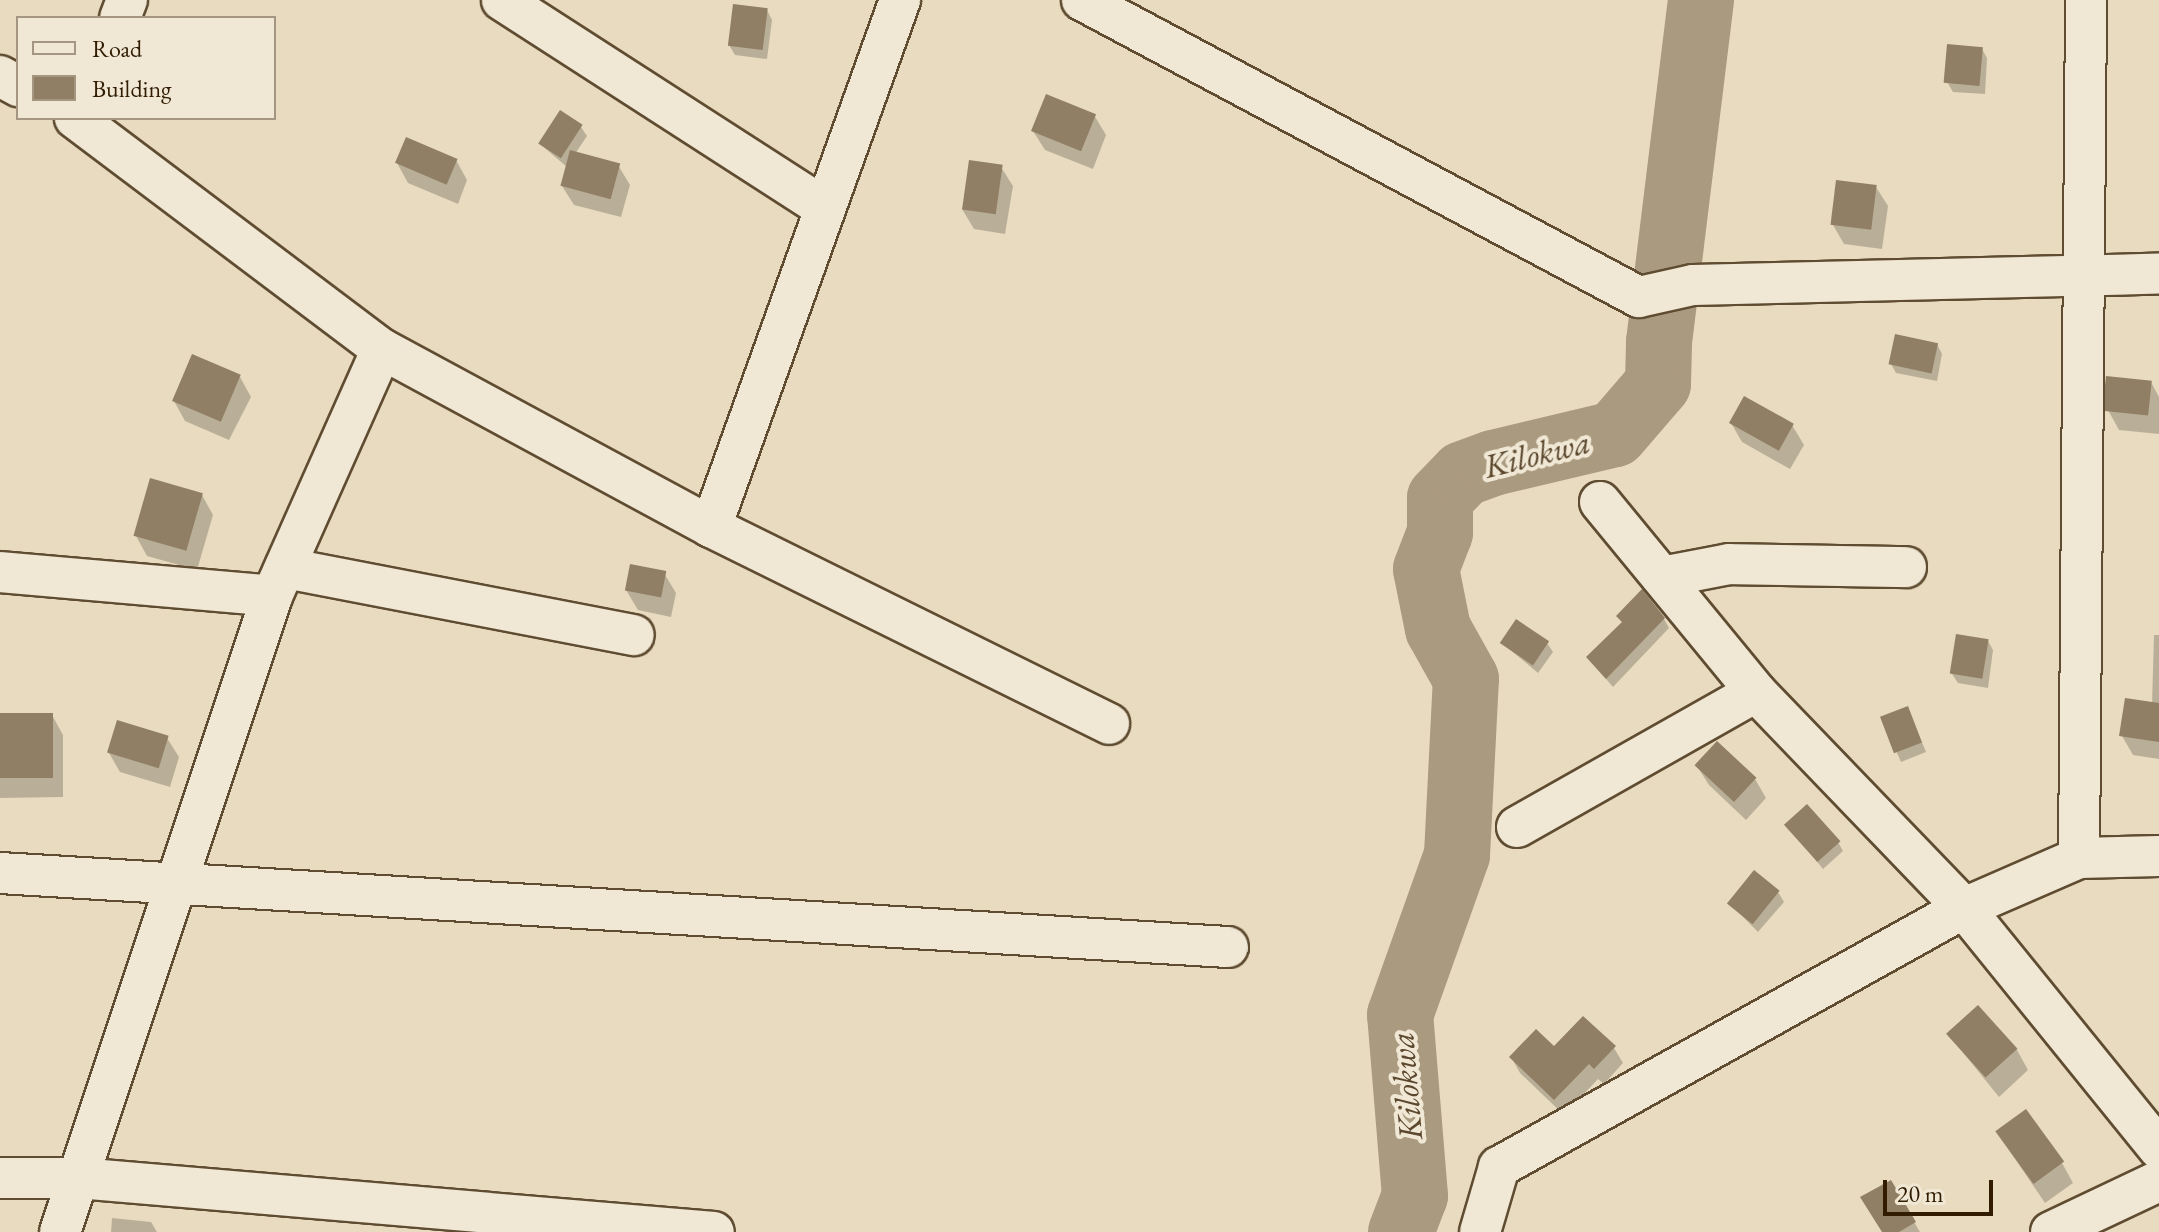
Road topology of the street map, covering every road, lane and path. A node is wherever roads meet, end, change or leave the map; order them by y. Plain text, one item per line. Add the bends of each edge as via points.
1 (502, 0) edge
2 (900, 0) edge
3 (1082, 0) edge
4 (2086, 0) edge
5 (81, 120) edge
6 (825, 208) junction
7 (2159, 274) edge
8 (2087, 277) junction
9 (382, 349) junction
10 (1600, 502) dead end
11 (711, 527) junction
12 (1906, 567) dead end
13 (0, 572) edge
14 (1662, 577) junction
15 (278, 582) junction
16 (634, 635) dead end
17 (1756, 692) junction
18 (1109, 724) dead end
19 (1517, 827) dead end
20 (2159, 856) edge
21 (2079, 858) junction
22 (0, 873) edge
23 (177, 882) junction
24 (1964, 908) junction
25 (1228, 947) dead end
26 (2159, 1149) edge
27 (0, 1178) edge
28 (78, 1178) junction
29 (2159, 1181) edge
30 (60, 1232) edge
31 (714, 1232) edge
32 (1480, 1232) edge
33 (2051, 1232) edge

1 - 6 street
2 - 6 street
3 - 8 street via 1639,297 1693,285
4 - 8 street
5 - 9 street
6 - 11 street
7 - 8 street
8 - 21 street
9 - 11 street
9 - 15 street
10 - 14 street
11 - 18 street
12 - 14 street via 1729,564
13 - 15 street
14 - 17 street
15 - 16 street
15 - 23 street
17 - 19 street
17 - 24 street
20 - 21 street
21 - 24 street
22 - 23 street
23 - 25 street
23 - 28 street
24 - 26 street
24 - 32 street via 1499,1167
27 - 28 street
28 - 30 street
28 - 31 street
29 - 33 street

